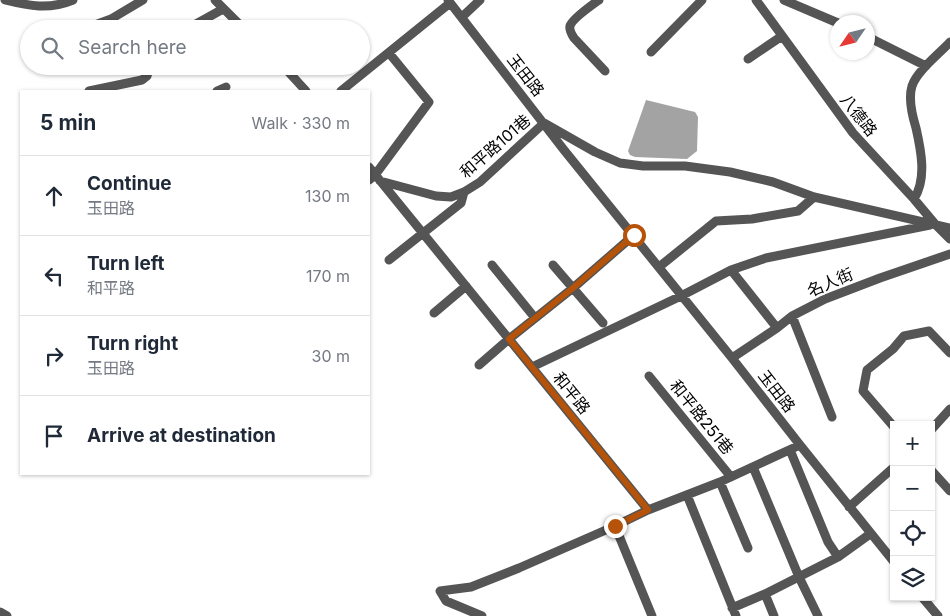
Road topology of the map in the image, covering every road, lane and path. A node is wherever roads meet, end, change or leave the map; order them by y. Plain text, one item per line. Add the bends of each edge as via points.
1 (5, 0) edge
2 (73, 0) edge
3 (143, 0) edge
4 (215, 0) edge
5 (480, 0) edge
6 (599, 0) edge
7 (702, 0) edge
8 (756, 0) edge
9 (784, 0) edge
10 (449, 2) edge
11 (223, 9) junction
12 (462, 18) junction
13 (108, 20) edge
14 (203, 20) edge
15 (235, 20) edge
16 (830, 20) edge
17 (782, 36) junction
18 (875, 40) edge
19 (950, 42) edge
20 (651, 52) dead end
21 (389, 53) junction
22 (748, 59) dead end
23 (926, 66) junction
24 (370, 68) edge
25 (605, 71) dead end
26 (147, 75) edge
27 (291, 75) edge
28 (361, 75) edge
29 (94, 90) edge
30 (305, 90) edge
31 (342, 90) edge
32 (544, 123) junction
33 (373, 176) edge
34 (464, 192) junction
35 (814, 197) junction
36 (914, 199) junction
37 (935, 224) junction
38 (950, 228) edge
39 (423, 233) junction
40 (634, 235) junction
41 (950, 239) edge
42 (950, 254) edge
43 (389, 260) dead end
44 (492, 265) dead end
45 (553, 265) dead end
46 (659, 268) junction
47 (731, 270) junction
48 (466, 286) junction
49 (573, 288) junction
50 (681, 296) junction
51 (434, 312) dead end
52 (792, 316) junction
53 (536, 318) junction
54 (604, 323) dead end
55 (777, 328) junction
56 (509, 339) junction
57 (950, 353) edge
58 (732, 358) junction
59 (479, 365) dead end
60 (532, 367) junction
61 (649, 376) dead end
62 (950, 409) edge
63 (832, 417) dead end
64 (890, 422) edge
65 (935, 426) edge
66 (800, 445) junction
67 (790, 450) junction
68 (753, 466) junction
69 (890, 471) edge
70 (935, 474) edge
71 (731, 477) junction
72 (720, 482) junction
73 (950, 491) edge
74 (687, 495) junction
75 (849, 507) junction
76 (648, 510) junction
77 (615, 526) junction
78 (870, 534) junction
79 (748, 548) dead end
80 (890, 557) edge
81 (838, 558) junction
82 (800, 576) junction
83 (765, 594) junction
84 (925, 601) edge
85 (0, 612) edge
86 (734, 612) edge
87 (7, 616) edge
88 (482, 616) edge
89 (652, 616) edge
90 (774, 616) edge
91 (818, 616) edge
92 (938, 616) edge

1 - 2 street via 28,6 50,6
3 - 13 street
4 - 11 street
5 - 12 street
6 - 25 street via 570,27 574,38
7 - 20 street
8 - 17 street, 八德路
9 - 16 street
10 - 12 street, 玉田路
10 - 21 street, 玉田路
11 - 14 street
11 - 15 street
12 - 32 street, 玉田路
17 - 22 street
17 - 36 street, 八德路 via 853,133
18 - 23 street
19 - 23 street
21 - 24 street, 玉田路
21 - 33 street via 429,102
23 - 36 street via 912,85 910,96 922,170 919,191
26 - 29 street via 142,80
27 - 30 street
28 - 31 street, 玉田路
32 - 34 street, 和平路101巷 via 480,182
32 - 35 street via 620,163 730,172 773,182
32 - 40 street, 玉田路
33 - 34 street, 和平路101巷 via 436,196 451,198
33 - 39 street, 和平路
34 - 39 street via 462,203
35 - 37 street
35 - 46 street via 798,211 752,220 716,222
36 - 37 street, 八德路
37 - 38 street
37 - 41 street, 八德路
37 - 47 street via 766,258
39 - 43 street
39 - 48 street, 和平路
40 - 46 street, 玉田路
40 - 49 street
42 - 52 street, 名人街 via 825,298
44 - 53 street
45 - 49 street
46 - 50 street, 玉田路
47 - 50 street
47 - 55 street
48 - 51 street
48 - 56 street, 和平路
49 - 53 street
49 - 54 street
50 - 58 street, 玉田路
50 - 60 street
52 - 55 street, 名人街
52 - 63 street
53 - 56 street
55 - 58 street, 名人街
56 - 59 street
56 - 60 street, 和平路
57 - 64 street via 929,330 904,336 867,370 863,391
58 - 66 street, 玉田路
60 - 76 street, 和平路
61 - 71 street, 和平路251巷
62 - 65 street
66 - 67 street
66 - 75 street, 玉田路
67 - 68 street
67 - 81 street via 828,542
68 - 71 street
68 - 82 street
69 - 75 street
70 - 73 street
71 - 72 street
72 - 74 street
72 - 79 street
74 - 76 street
74 - 86 street
75 - 78 street, 玉田路
76 - 77 street
77 - 88 street via 488,581 440,591 446,601
77 - 89 street
78 - 80 street, 玉田路
78 - 81 street
81 - 82 street
82 - 83 street
82 - 91 street
83 - 86 street
83 - 90 street
84 - 92 street
85 - 87 street

